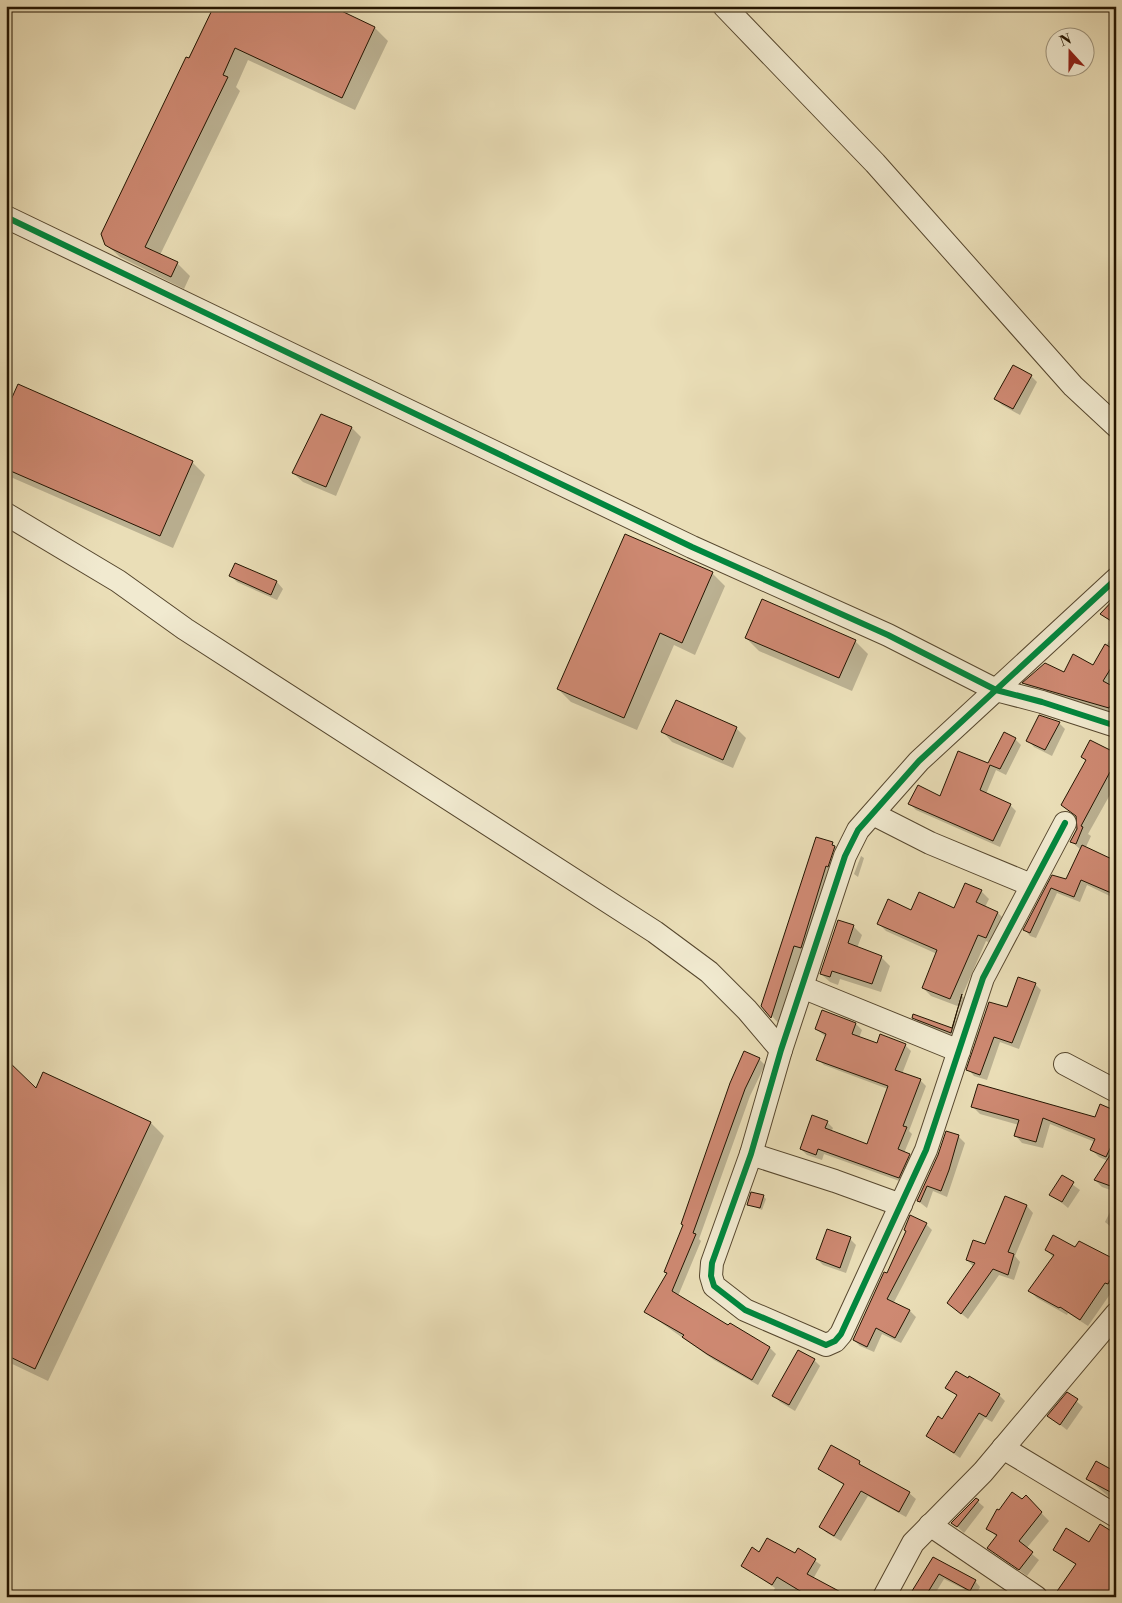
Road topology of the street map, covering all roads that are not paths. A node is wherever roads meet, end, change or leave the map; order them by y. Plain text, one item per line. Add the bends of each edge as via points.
1 (724, 6) edge
2 (6, 217) edge
3 (1116, 426) edge
4 (6, 514) edge
5 (1116, 579) edge
6 (996, 690) junction
7 (1116, 726) edge
8 (873, 814) junction
9 (1065, 823) dead end
10 (1031, 885) junction
11 (802, 987) junction
12 (782, 1050) junction
13 (959, 1051) junction
14 (1065, 1064) dead end
15 (1116, 1091) edge
16 (751, 1154) junction
17 (901, 1206) junction
18 (1116, 1314) edge
19 (1002, 1448) junction
20 (1116, 1516) edge
21 (930, 1525) junction
22 (884, 1597) edge
23 (1036, 1597) edge

1 - 3 street via 875,163 1073,386
2 - 6 street via 683,542 888,635
4 - 12 street via 118,581 185,629 656,932 709,972
5 - 6 street
6 - 7 street
6 - 8 street via 919,761
8 - 10 street via 930,844
8 - 11 street via 858,830 845,856
9 - 10 street
10 - 13 street via 982,978
11 - 12 street
11 - 13 street
12 - 16 street
13 - 17 street via 926,1150
14 - 15 street
16 - 17 street
16 - 17 street via 712,1263 714,1286 744,1310 826,1345 835,1342 841,1334
18 - 19 street
19 - 20 street
19 - 21 street via 983,1472
21 - 22 street via 913,1543
21 - 23 street

